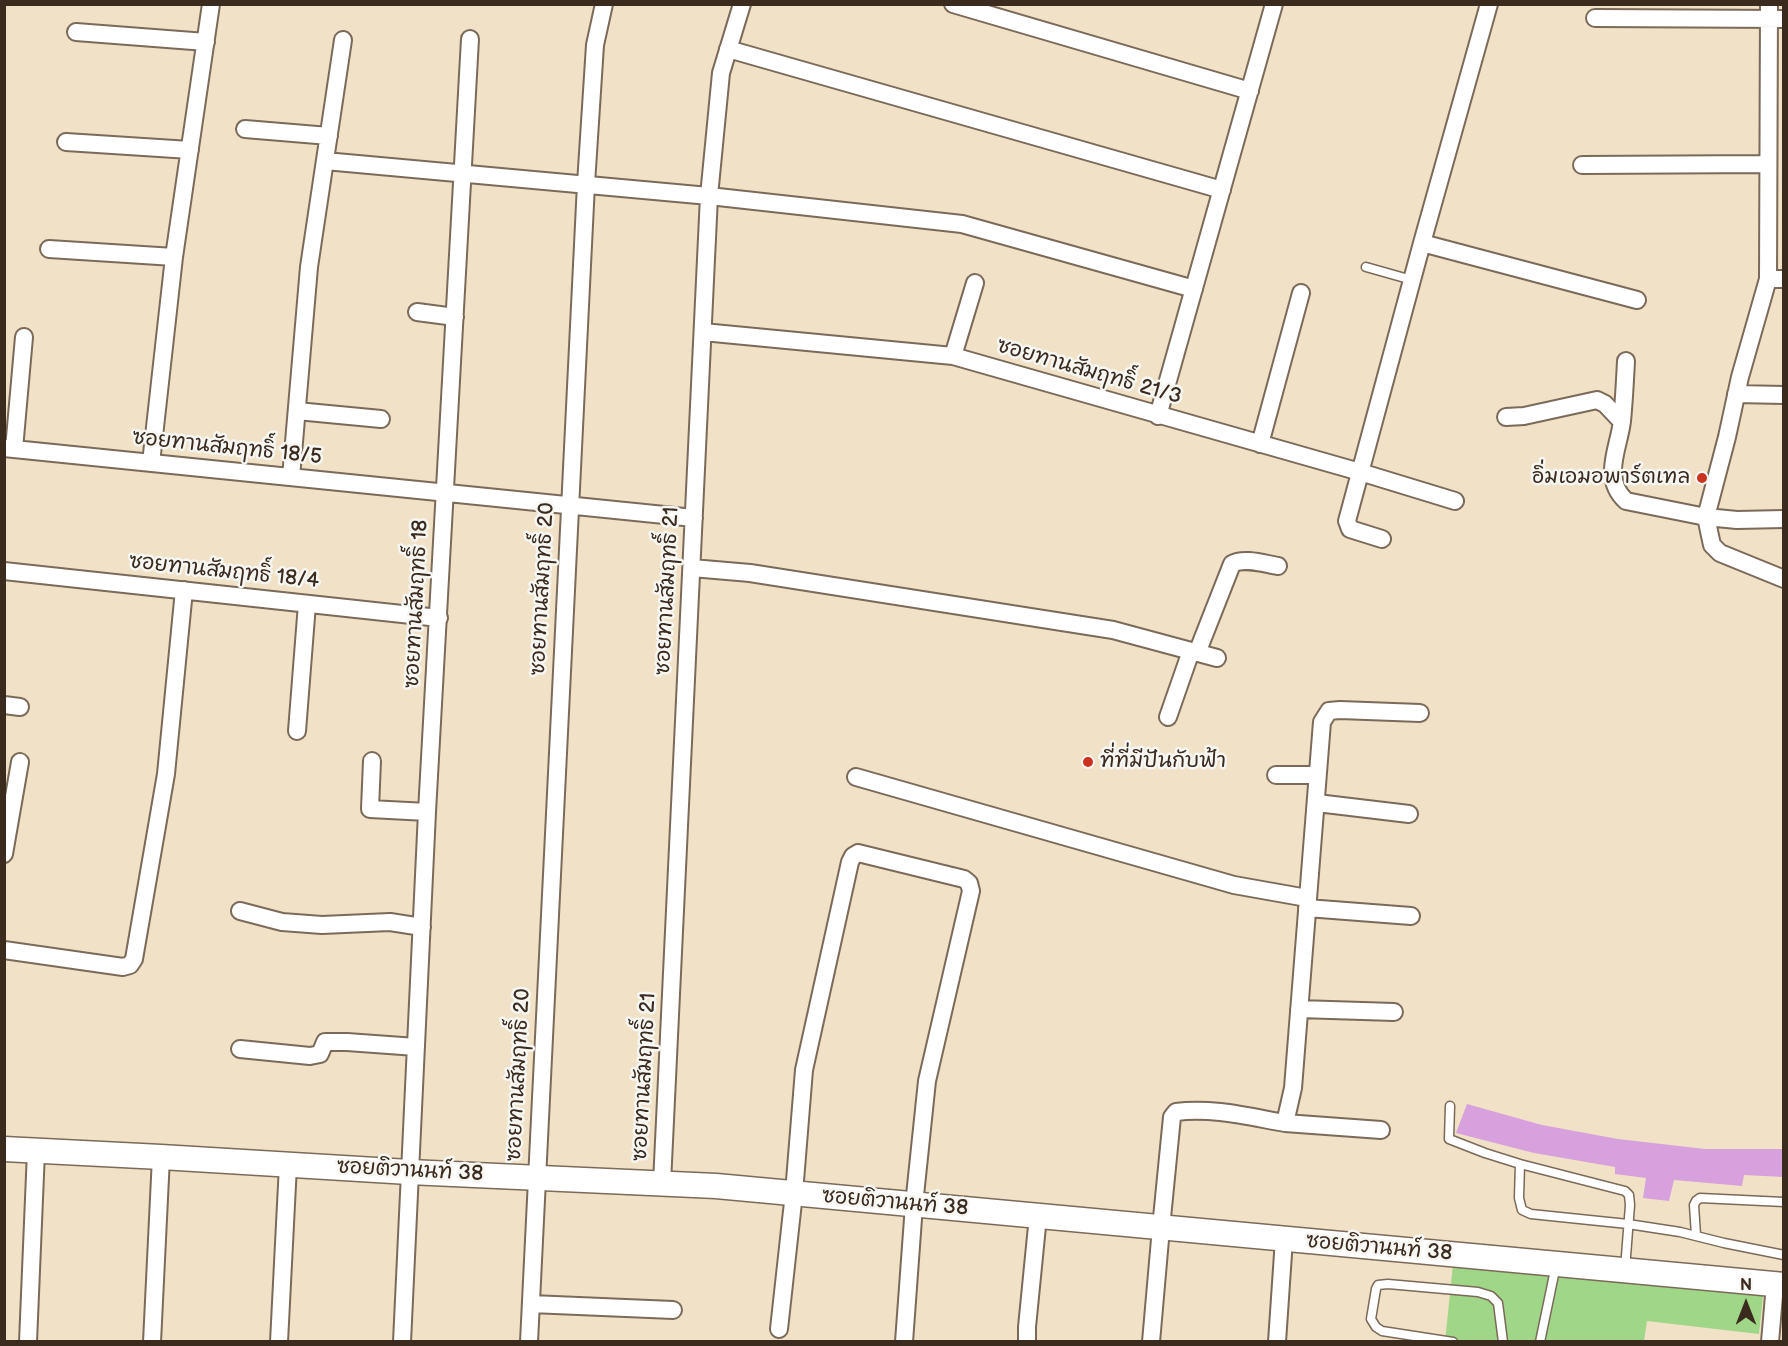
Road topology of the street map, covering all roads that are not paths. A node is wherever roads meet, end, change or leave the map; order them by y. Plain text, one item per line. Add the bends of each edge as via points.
1 (211, 4) edge
2 (604, 4) edge
3 (742, 4) edge
4 (953, 4) edge
5 (1274, 4) edge
6 (1489, 4) edge
7 (1774, 14) edge
8 (1595, 18) dead end
9 (76, 32) dead end
10 (470, 39) dead end
11 (343, 40) dead end
12 (206, 42) junction
13 (728, 49) junction
14 (1250, 91) junction
15 (245, 129) dead end
16 (329, 136) junction
17 (66, 142) dead end
18 (1776, 146) edge
19 (190, 150) junction
20 (325, 161) junction
21 (1768, 164) junction
22 (1581, 165) dead end
23 (463, 173) junction
24 (586, 184) junction
25 (1222, 189) junction
26 (709, 196) junction
27 (1422, 243) junction
28 (49, 249) dead end
29 (174, 257) junction
30 (1366, 267) dead end
31 (1776, 279) edge
32 (1412, 280) junction
33 (975, 283) dead end
34 (1194, 289) junction
35 (1300, 292) dead end
36 (1637, 300) dead end
37 (417, 312) dead end
38 (455, 317) junction
39 (702, 332) junction
40 (24, 337) dead end
41 (953, 356) junction
42 (1626, 361) dead end
43 (1736, 394) junction
44 (1784, 395) edge
45 (297, 411) junction
46 (1158, 416) junction
47 (1506, 417) dead end
48 (381, 419) dead end
49 (1622, 422) junction
50 (1260, 444) junction
51 (9, 448) edge
52 (151, 463) junction
53 (1360, 472) junction
54 (291, 477) junction
55 (446, 493) junction
56 (1455, 501) dead end
57 (569, 505) junction
58 (1706, 517) junction
59 (694, 518) junction
60 (1784, 519) edge
61 (1382, 539) dead end
62 (1278, 566) dead end
63 (692, 568) junction
64 (4, 572) edge
65 (1784, 579) edge
66 (184, 590) junction
67 (307, 604) junction
68 (439, 618) junction
69 (1194, 652) junction
70 (1217, 658) dead end
71 (1420, 713) dead end
72 (1168, 717) dead end
73 (297, 731) dead end
74 (372, 761) dead end
75 (20, 762) dead end
76 (1276, 775) dead end
77 (1317, 775) junction
78 (856, 777) dead end
79 (1317, 803) junction
80 (427, 812) junction
81 (1409, 814) dead end
82 (4, 854) edge
83 (1307, 903) junction
84 (240, 911) dead end
85 (1411, 916) dead end
86 (422, 927) junction
87 (4, 950) edge
88 (1299, 1009) junction
89 (1394, 1012) dead end
90 (416, 1047) junction
91 (240, 1049) dead end
92 (1450, 1106) dead end
93 (1285, 1123) junction
94 (1380, 1130) dead end
95 (4, 1149) edge
96 (36, 1151) junction
97 (160, 1157) junction
98 (1520, 1164) junction
99 (288, 1165) junction
100 (409, 1172) junction
101 (536, 1178) junction
102 (662, 1183) junction
103 (794, 1193) junction
104 (1784, 1202) edge
105 (914, 1204) junction
106 (1038, 1216) junction
107 (1628, 1224) junction
108 (1161, 1228) junction
109 (1696, 1235) junction
110 (1284, 1239) junction
111 (1784, 1255) edge
112 (1556, 1264) junction
113 (1625, 1270) junction
114 (1779, 1285) edge
115 (531, 1304) junction
116 (673, 1310) dead end
117 (779, 1329) dead end
118 (28, 1341) edge
119 (152, 1341) edge
120 (279, 1341) edge
121 (402, 1341) edge
122 (529, 1341) edge
123 (904, 1341) edge
124 (1027, 1341) edge
125 (1151, 1341) edge
126 (1276, 1341) edge
127 (1453, 1341) edge
128 (1503, 1341) edge
129 (1540, 1341) edge
130 (1770, 1341) edge

1 - 12 street
2 - 24 street, ซอยทานสัมฤทธิ์ 20 via 595,45
3 - 13 street, ซอยทานสัมฤทธิ์ 21
4 - 14 street
5 - 14 street
6 - 27 street
7 - 8 street
7 - 18 street
9 - 12 street
10 - 23 street, ซอยทานสัมฤทธิ์ 18
11 - 16 street
12 - 19 street
13 - 25 street
13 - 26 street, ซอยทานสัมฤทธิ์ 21 via 717,97
14 - 25 street
15 - 16 street
16 - 20 street
17 - 19 street
18 - 21 street
19 - 29 street
20 - 23 street
20 - 45 street via 309,267
21 - 22 street
21 - 31 street
23 - 24 street
23 - 38 street, ซอยทานสัมฤทธิ์ 18
24 - 26 street
24 - 57 street, ซอยทานสัมฤทธิ์ 20
25 - 34 street
26 - 34 street via 962,224
26 - 39 street, ซอยทานสัมฤทธิ์ 21
27 - 32 street
27 - 36 street
28 - 29 street
29 - 52 street
30 - 32 lane
31 - 43 street
32 - 53 street
33 - 41 street
34 - 46 street
35 - 50 street
37 - 38 street
38 - 55 street, ซอยทานสัมฤทธิ์ 18
39 - 41 street, ซอยทานสัมฤทธิ์ 21/3
39 - 59 street, ซอยทานสัมฤทธิ์ 21
40 - 51 street
41 - 46 street, ซอยทานสัมฤทธิ์ 21/3
42 - 49 street
43 - 44 street
43 - 58 street
45 - 48 street
45 - 54 street
46 - 50 street, ซอยทานสัมฤทธิ์ 21/3
47 - 49 street via 1597,400
49 - 58 street via 1613,458 1619,494 1626,501
50 - 53 street, ซอยทานสัมฤทธิ์ 21/3
51 - 52 street, ซอยทานสัมฤทธิ์ 18/5
52 - 54 street, ซอยทานสัมฤทธิ์ 18/5
53 - 56 street, ซอยทานสัมฤทธิ์ 21/3
53 - 61 street via 1348,526
54 - 55 street, ซอยทานสัมฤทธิ์ 18/5
55 - 57 street, ซอยทานสัมฤทธิ์ 18/5
55 - 68 street, ซอยทานสัมฤทธิ์ 18
57 - 59 street, ซอยทานสัมฤทธิ์ 18/5
57 - 101 street, ซอยทานสัมฤทธิ์ 20
58 - 60 street
58 - 65 street via 1712,545 1720,553
59 - 63 street, ซอยทานสัมฤทธิ์ 21
62 - 69 street via 1245,561 1232,564
63 - 69 street via 750,573 1113,630
63 - 102 street, ซอยทานสัมฤทธิ์ 21
64 - 66 street, ซอยทานสัมฤทธิ์ 18/4
66 - 67 street, ซอยทานสัมฤทธิ์ 18/4
66 - 87 street via 166,774 134,959 123,967
67 - 68 street, ซอยทานสัมฤทธิ์ 18/4
67 - 73 street
68 - 80 street, ซอยทานสัมฤทธิ์ 18
69 - 70 street
69 - 72 street
71 - 77 street via 1329,711 1322,722
74 - 80 street via 370,809
75 - 82 street
76 - 77 street
77 - 79 street
78 - 83 street
79 - 81 street
79 - 83 street
80 - 86 street, ซอยทานสัมฤทธิ์ 18
83 - 85 street
83 - 88 street
84 - 86 street via 282,922 390,922
86 - 90 street, ซอยทานสัมฤทธิ์ 18
88 - 89 street
88 - 93 street via 1293,1088
90 - 91 street via 325,1042 320,1054 310,1056
90 - 100 street, ซอยทานสัมฤทธิ์ 18
92 - 98 lane via 1450,1141
93 - 94 street
93 - 108 street via 1232,1113 1176,1112 1172,1118
95 - 96 street, ซอยติวานนท์ 38
96 - 97 street, ซอยติวานนท์ 38
96 - 118 street
97 - 99 street, ซอยติวานนท์ 38
97 - 119 street
98 - 107 lane via 1625,1191 1630,1205
98 - 107 lane via 1522,1210 1544,1216
99 - 100 street, ซอยติวานนท์ 38
99 - 120 street
100 - 101 street, ซอยติวานนท์ 38
100 - 121 street, ซอยทานสัมฤทธิ์ 18
101 - 102 street, ซอยติวานนท์ 38
101 - 115 street, ซอยทานสัมฤทธิ์ 20
102 - 103 street, ซอยติวานนท์ 38
103 - 105 street, ซอยติวานนท์ 38
103 - 105 street via 804,1070 850,862 858,853 964,879 971,891 927,1081
103 - 117 street
104 - 109 lane via 1700,1198 1694,1205
105 - 106 street, ซอยติวานนท์ 38
105 - 123 street
106 - 108 street, ซอยติวานนท์ 38
106 - 124 street
107 - 109 lane
107 - 113 lane
108 - 110 street, ซอยติวานนท์ 38
108 - 125 street
109 - 111 lane
110 - 112 street, ซอยติวานนท์ 38
110 - 126 street
112 - 113 street, ซอยติวานนท์ 38
112 - 129 lane
113 - 114 street, ซอยติวานนท์ 38
114 - 130 street
115 - 116 street
115 - 122 street, ซอยทานสัมฤทธิ์ 20
127 - 128 lane via 1382,1332 1371,1319 1378,1285 1491,1296 1498,1303

